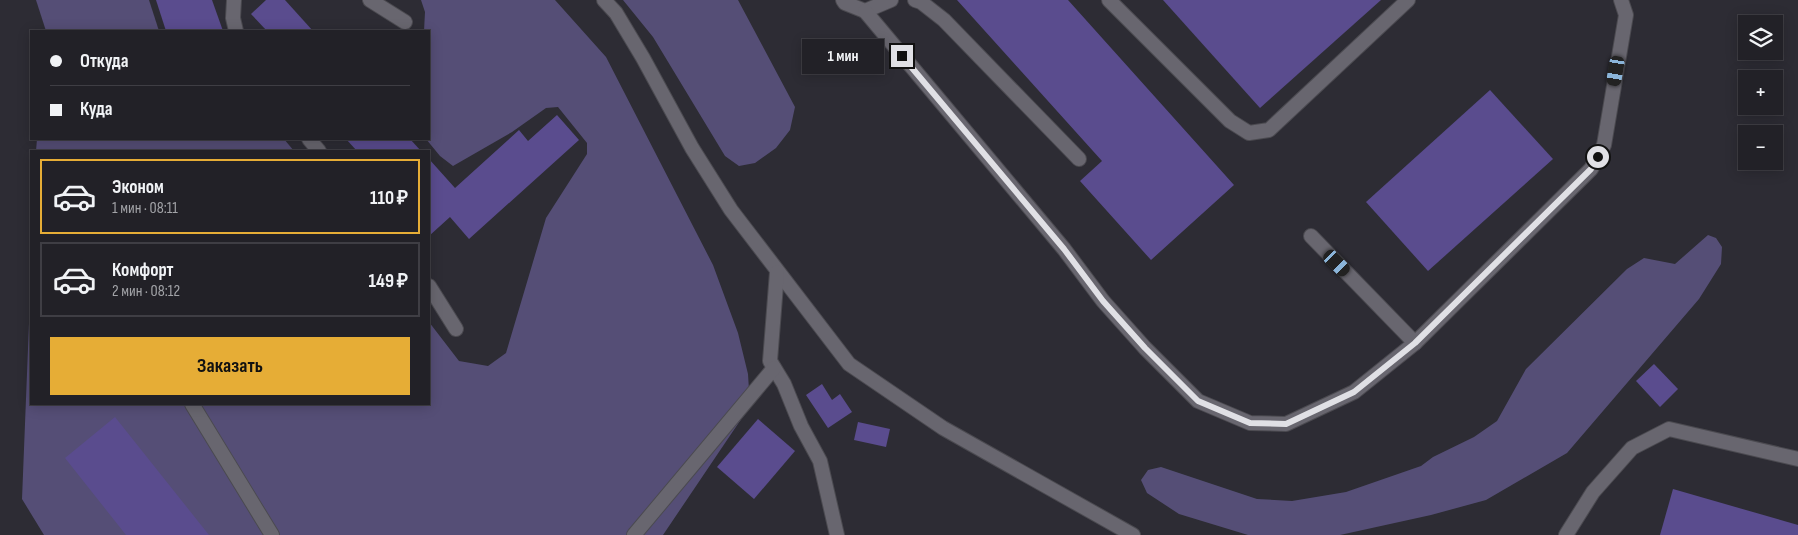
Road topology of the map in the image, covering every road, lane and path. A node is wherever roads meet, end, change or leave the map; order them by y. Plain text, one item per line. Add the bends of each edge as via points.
1 (234, 0) edge
2 (370, 0) edge
3 (604, 0) edge
4 (843, 0) edge
5 (891, 0) edge
6 (915, 0) edge
7 (1109, 0) edge
8 (1408, 0) edge
9 (1621, 0) edge
10 (864, 11) junction
11 (405, 22) dead end
12 (236, 30) edge
13 (310, 140) edge
14 (318, 150) edge
15 (1079, 160) dead end
16 (1311, 236) dead end
17 (777, 272) junction
18 (430, 288) edge
19 (456, 329) dead end
20 (1415, 343) junction
21 (774, 368) junction
22 (193, 405) edge
23 (1798, 459) edge
24 (272, 535) edge
25 (634, 535) edge
26 (837, 535) edge
27 (1134, 535) edge
28 (1566, 535) edge

1 - 12 lane
2 - 11 lane
3 - 17 lane via 616,13 731,210
4 - 10 lane
5 - 10 lane
6 - 15 lane via 944,20
7 - 8 lane via 1230,121 1249,133 1269,130
9 - 20 lane via 1626,15 1604,145 1591,169
10 - 20 lane via 1064,249 1103,301 1198,401 1250,423 1286,424 1354,392
13 - 14 lane
16 - 20 lane
17 - 21 lane via 770,361
17 - 27 lane via 849,364 943,428
18 - 19 lane
21 - 25 lane
21 - 26 lane via 820,461
22 - 24 lane
23 - 28 lane via 1669,429 1632,448 1593,492

